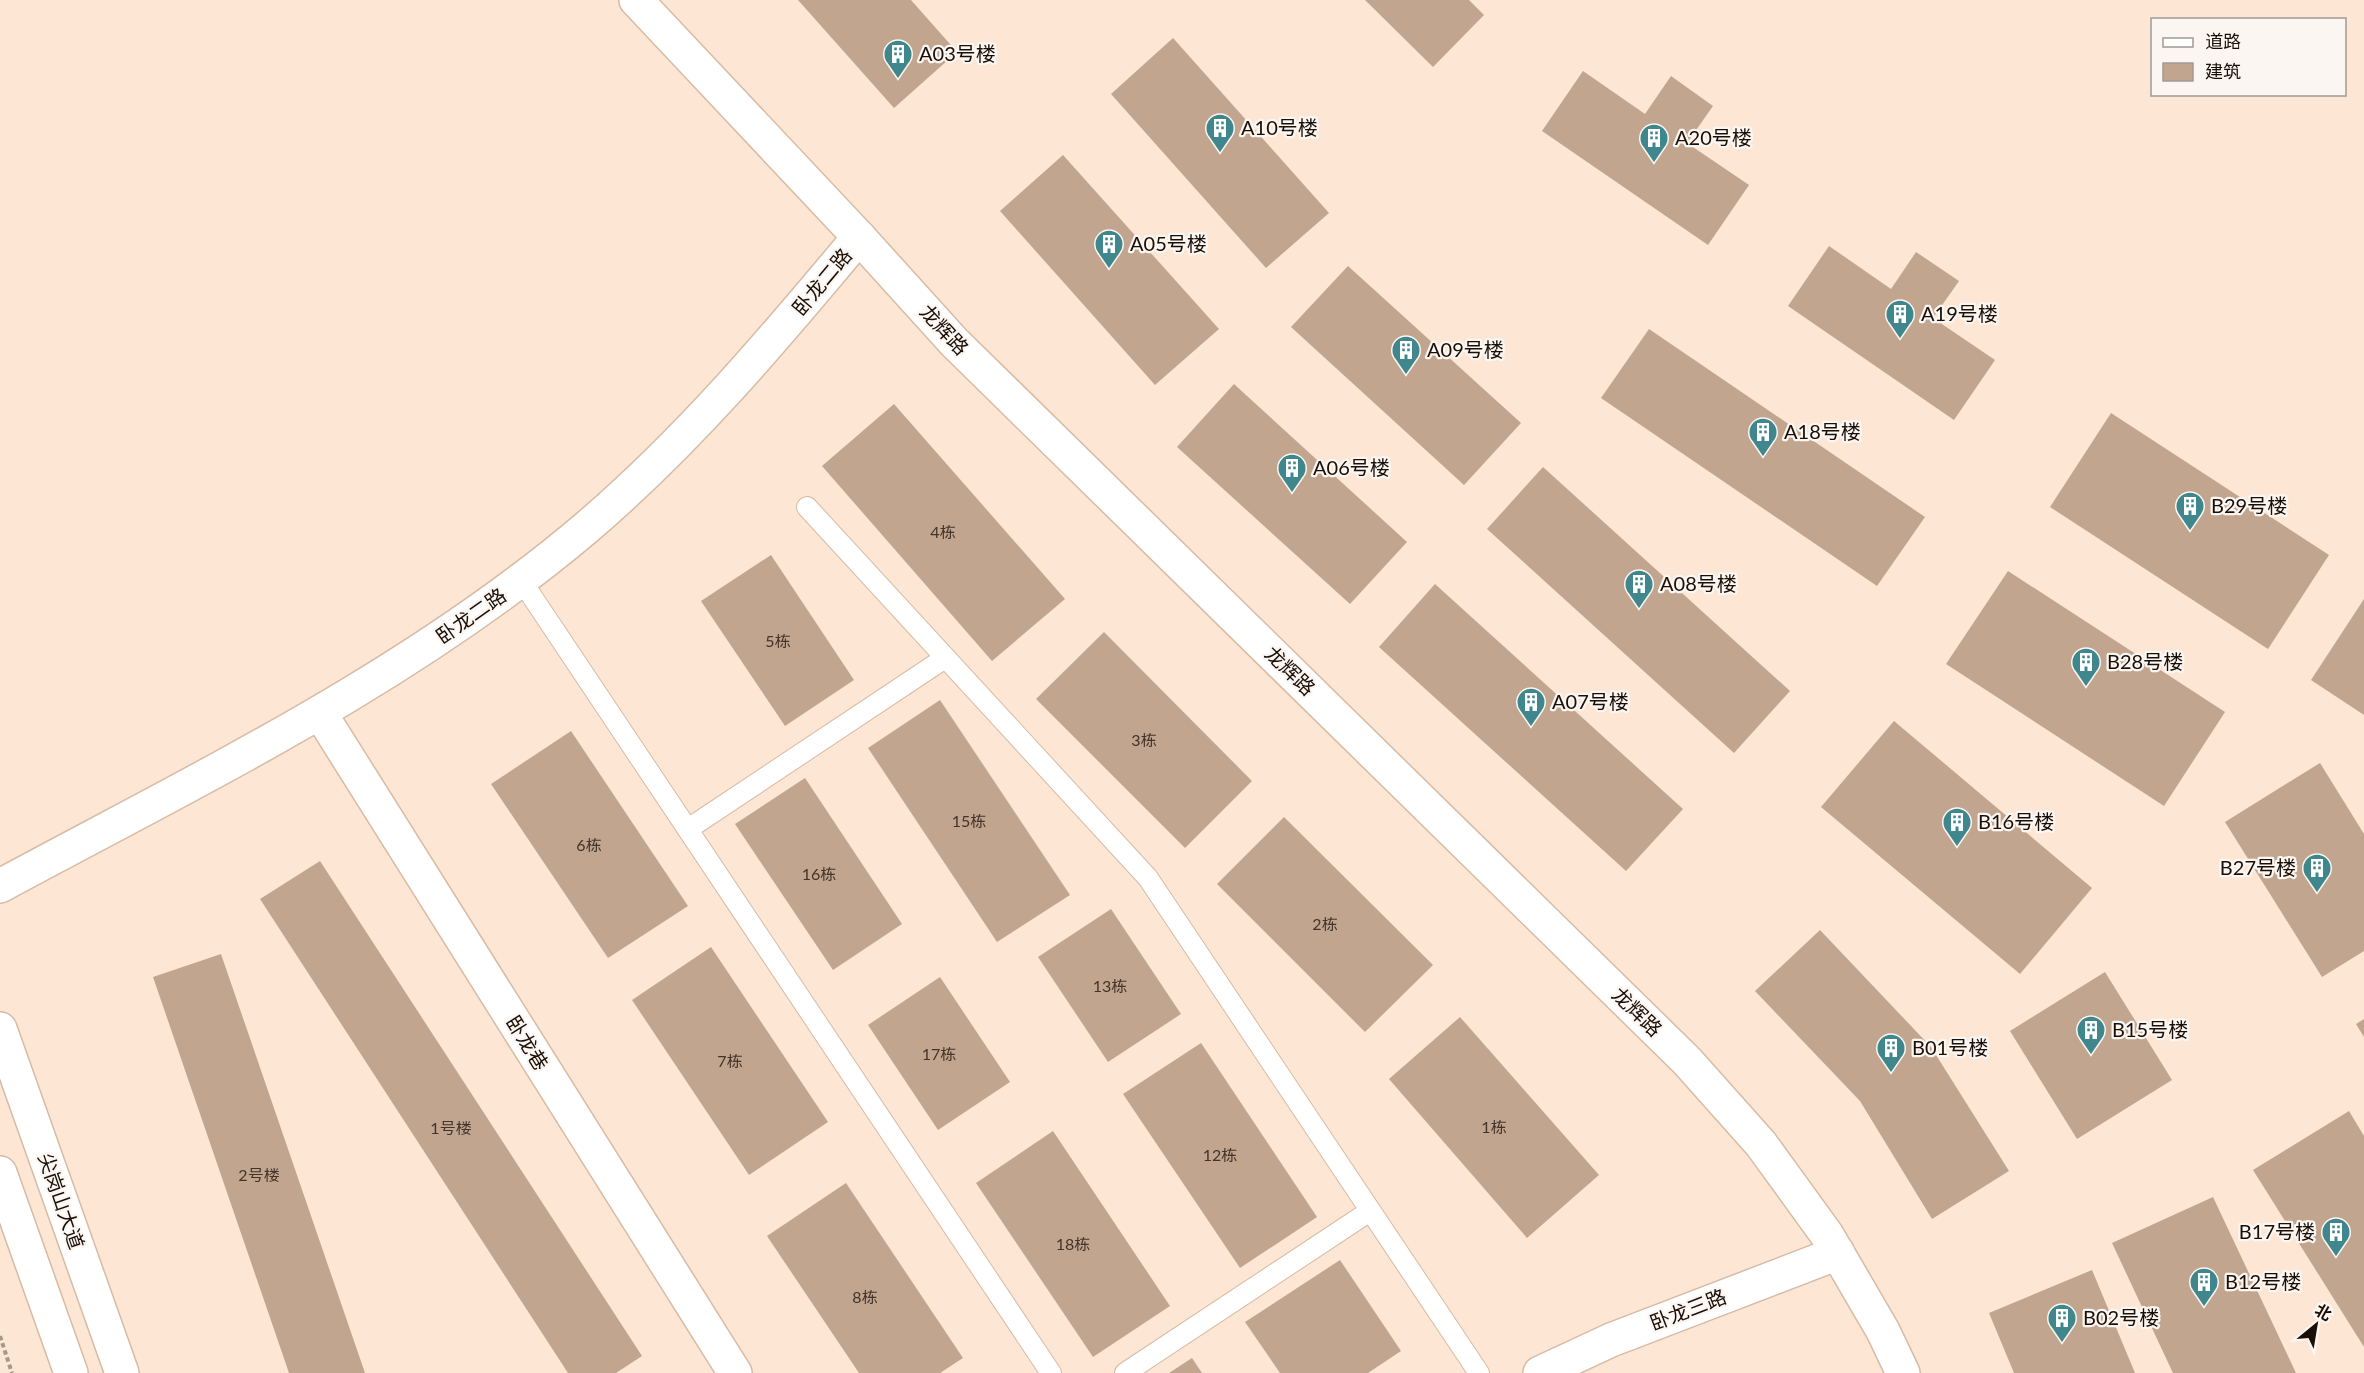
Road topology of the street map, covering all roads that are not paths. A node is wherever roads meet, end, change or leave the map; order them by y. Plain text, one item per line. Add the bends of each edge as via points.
1 (636, 0) edge
2 (860, 237) junction
3 (807, 507) dead end
4 (521, 580) junction
5 (945, 658) junction
6 (320, 713) junction
7 (688, 829) junction
8 (0, 886) edge
9 (0, 1029) edge
10 (0, 1173) edge
11 (1370, 1211) junction
12 (1838, 1253) junction
13 (71, 1373) edge
14 (122, 1373) edge
15 (735, 1373) edge
16 (1051, 1373) edge
17 (1125, 1373) edge
18 (1479, 1373) edge
19 (1540, 1373) edge
20 (1903, 1373) edge

1 - 2 street, 龙辉路
2 - 4 street, 卧龙二路 via 705,416 595,520
2 - 12 street, 龙辉路 via 962,350 1687,1061 1761,1144
3 - 5 lane
4 - 6 street, 卧龙二路 via 390,672
4 - 7 lane
5 - 7 lane
5 - 11 lane via 1148,878
6 - 8 street, 卧龙二路
6 - 15 street, 卧龙巷
7 - 16 lane
9 - 14 street, 尖岗山大道
10 - 13 street
11 - 17 lane
11 - 18 lane
12 - 19 street, 卧龙三路 via 1611,1340
12 - 20 street, 龙辉路

